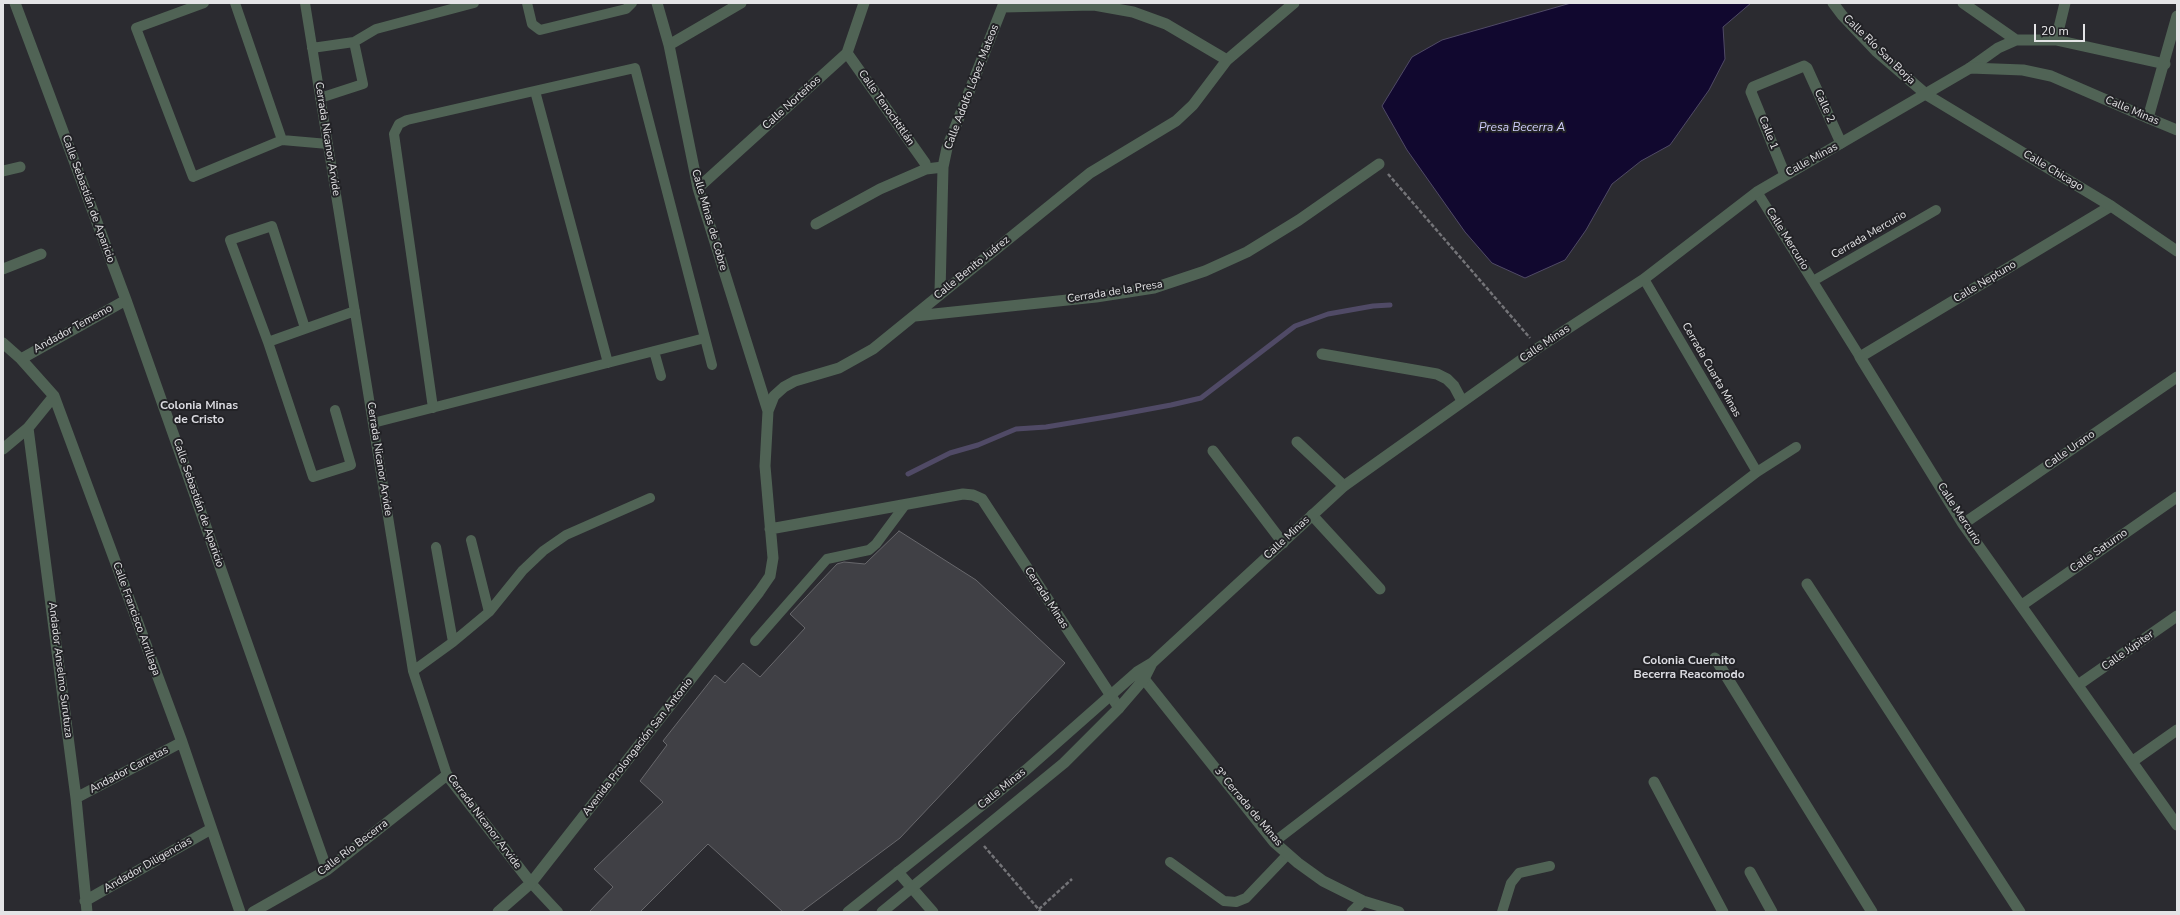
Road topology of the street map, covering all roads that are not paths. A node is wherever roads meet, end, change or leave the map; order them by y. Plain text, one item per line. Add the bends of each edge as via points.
1 (15, 3) edge
2 (204, 3) edge
3 (235, 3) edge
4 (305, 3) edge
5 (474, 3) edge
6 (527, 3) edge
7 (632, 3) edge
8 (657, 3) edge
9 (741, 3) edge
10 (864, 3) edge
11 (1294, 3) edge
12 (1833, 3) edge
13 (1966, 3) edge
14 (2065, 3) edge
15 (1004, 5) edge
16 (2177, 16) edge
17 (2016, 40) junction
18 (2056, 40) junction
19 (354, 42) junction
20 (669, 45) junction
21 (312, 48) junction
22 (847, 53) junction
23 (1227, 60) junction
24 (2165, 64) junction
25 (1807, 68) joint
26 (1970, 68) junction
27 (535, 91) junction
28 (1927, 95) junction
29 (320, 98) junction
30 (2148, 118) junction
31 (2177, 130) edge
32 (282, 140) junction
33 (1841, 143) junction
34 (328, 144) junction
35 (924, 163) dead end
36 (1379, 164) road end
37 (20, 167) dead end
38 (943, 167) junction
39 (3, 171) edge
40 (1785, 174) junction
41 (698, 188) junction
42 (1757, 192) junction
43 (2111, 206) junction
44 (1936, 210) dead end
45 (816, 224) dead end
46 (2177, 251) edge
47 (41, 254) dead end
48 (3, 269) edge
49 (1644, 279) junction
50 (1813, 280) junction
51 (940, 293) junction
52 (126, 300) junction
53 (355, 311) junction
54 (915, 316) junction
55 (305, 328) junction
56 (705, 338) junction
57 (3, 342) edge
58 (268, 342) junction
59 (654, 351) junction
60 (1322, 354) dead end
61 (1860, 357) junction
62 (21, 359) junction
63 (608, 363) junction
64 (712, 365) dead end
65 (661, 376) dead end
66 (2177, 377) edge
67 (54, 396) junction
68 (1462, 402) junction
69 (433, 408) junction
70 (335, 410) dead end
71 (768, 411) junction
72 (373, 423) junction
73 (28, 428) junction
74 (1297, 442) dead end
75 (1796, 447) dead end
76 (3, 449) edge
77 (1213, 451) dead end
78 (1757, 472) junction
79 (1344, 486) junction
80 (2177, 497) edge
81 (650, 498) dead end
82 (904, 505) junction
83 (1312, 515) junction
84 (1964, 524) junction
85 (770, 529) junction
86 (471, 540) dead end
87 (1282, 543) junction
88 (436, 547) dead end
89 (770, 576) joint
90 (1807, 584) dead end
91 (1380, 589) dead end
92 (2022, 605) junction
93 (489, 612) junction
94 (2177, 616) edge
95 (755, 641) dead end
96 (454, 642) junction
97 (1715, 658) dead end
98 (1152, 663) junction
99 (413, 671) junction
100 (1144, 679) junction
101 (2078, 685) junction
102 (1112, 696) junction
103 (1119, 708) junction
104 (2177, 730) edge
105 (182, 742) junction
106 (2133, 761) junction
107 (447, 775) junction
108 (1654, 782) dead end
109 (76, 798) junction
110 (2177, 825) edge
111 (211, 829) junction
112 (1274, 842) junction
113 (1288, 854) junction
114 (1170, 862) dead end
115 (1550, 866) dead end
116 (328, 870) junction
117 (898, 872) junction
118 (1750, 872) dead end
119 (531, 883) junction
120 (911, 888) junction
121 (1363, 901) junction
122 (86, 906) edge
123 (240, 912) edge
124 (253, 912) edge
125 (498, 912) edge
126 (558, 912) edge
127 (848, 912) edge
128 (882, 912) edge
129 (933, 912) edge
130 (1352, 912) edge
131 (1398, 912) edge
132 (1502, 912) edge
133 (1724, 912) edge
134 (1772, 912) edge
135 (1872, 912) edge
136 (2020, 912) edge

1 - 52 street, Calle Sebastián de Aparicio
2 - 32 lane via 136,28 193,177
3 - 32 lane
4 - 21 lane, Cerrada Nicanor Arvide
5 - 19 lane via 376,29
6 - 7 lane via 532,24 540,30 626,9
8 - 20 street, Calle Minas de Cobre
9 - 20 street
10 - 22 street, Calle Norteños
11 - 23 street, Calle Benito Juárez
12 - 28 street, Calle Río San Borja via 1876,50
13 - 17 street
14 - 18 street
15 - 23 street via 1094,5 1133,12 1166,24
15 - 38 street, Calle Adolfo López Mateos via 953,132
16 - 24 street
17 - 18 street
17 - 26 street, Calle Minas via 1998,48
18 - 24 street
19 - 21 lane
19 - 29 lane via 363,84
20 - 41 street, Calle Minas de Cobre
21 - 29 lane, Cerrada Nicanor Arvide
22 - 35 street, Calle Tenochtitlán
22 - 41 street, Calle Norteños
23 - 51 street, Calle Benito Juárez via 1193,105 1176,121 1090,173
24 - 30 street
25 - 33 street, Calle 2
25 - 40 street, Calle 1 via 1800,66 1753,87 1752,92
26 - 28 street, Calle Minas
26 - 30 street, Calle Minas via 2024,70 2051,76
27 - 56 lane via 634,68
27 - 63 lane
27 - 69 lane via 408,120 398,124 394,134
28 - 33 street, Calle Minas
28 - 43 street, Calle Chicago
29 - 34 lane, Cerrada Nicanor Arvide
30 - 31 street, Calle Minas
32 - 34 lane
33 - 40 street, Calle Minas
34 - 53 lane, Cerrada Nicanor Arvide
36 - 54 street, Cerrada de la Presa via 1299,220 1247,252 1205,272 1154,288 1103,296
37 - 39 street
38 - 45 street via 926,169 880,189
38 - 51 street, Calle Adolfo López Mateos
40 - 42 street, Calle Minas
41 - 71 street, Calle Minas de Cobre
42 - 49 street, Calle Minas
42 - 50 lane, Calle Mercurio
43 - 46 street, Calle Chicago
43 - 61 street, Calle Neptuno
44 - 50 lane, Cerrada Mercurio
47 - 48 street
49 - 68 street, Calle Minas via 1538,348
49 - 78 lane, Cerrada Cuarta Minas
50 - 61 lane, Calle Mercurio
51 - 54 street, Calle Benito Juárez
52 - 62 street, Andador Tememo
52 - 116 street, Calle Sebastián de Aparicio
53 - 55 lane
53 - 72 lane, Cerrada Nicanor Arvide
54 - 71 street, Calle Benito Juárez via 858,359 784,387 774,396
55 - 58 lane
55 - 58 lane via 272,226 230,240
56 - 59 lane
56 - 64 lane
57 - 62 street, Calle Francisco Arrillaga
58 - 70 lane via 313,477 351,465
59 - 63 lane
59 - 65 lane
60 - 68 street via 1437,374 1454,386
61 - 84 street, Calle Mercurio
62 - 67 street, Calle Francisco Arrillaga
63 - 69 lane
66 - 84 street, Calle Urano
67 - 73 street
67 - 105 street, Calle Francisco Arrillaga
68 - 79 street, Calle Minas
69 - 72 lane
71 - 85 street, Calle Benito Juárez via 765,466
72 - 99 lane, Cerrada Nicanor Arvide
73 - 76 street
73 - 109 street, Andador Anselmo Surutuza
74 - 79 street
75 - 78 lane
77 - 87 street
78 - 112 lane
79 - 83 street, Calle Minas
80 - 92 street, Calle Saturno
81 - 93 lane via 566,535 543,551 523,570
82 - 85 street
82 - 95 lane via 869,550 827,559
82 - 102 street, Cerrada Minas via 963,494 982,499
83 - 87 street, Calle Minas
83 - 91 street
84 - 92 street, Calle Mercurio
85 - 89 street, Calle Benito Juárez via 773,558
86 - 93 lane
87 - 98 street, Calle Minas
88 - 96 lane
89 - 119 street, Avenida Prolongación San Antonio
90 - 136 street
92 - 101 street, Calle Mercurio
93 - 96 lane
94 - 101 street, Calle Júpiter
96 - 99 lane
97 - 135 street
98 - 100 street, Calle Minas
98 - 102 street, Calle Minas via 1137,672
99 - 107 lane, Cerrada Nicanor Arvide
100 - 103 street, Calle Minas
100 - 112 street, 3ª Cerrada de Minas
101 - 106 street, Calle Mercurio
102 - 103 street, Cerrada Minas
102 - 117 street, Calle Minas via 1026,770
103 - 120 street, Calle Minas via 1048,777
104 - 106 street
105 - 109 street, Andador Carretas
105 - 111 street, Calle Francisco Arrillaga
106 - 110 street, Calle Mercurio
107 - 116 street, Calle Río Becerra
107 - 119 street, Cerrada Nicanor Arvide
108 - 133 street
109 - 122 street, Andador Anselmo Surutuza
111 - 122 street, Andador Diligencias
111 - 123 street, Calle Francisco Arrillaga
112 - 113 street, 3ª Cerrada de Minas
113 - 114 lane via 1246,898 1236,902 1224,901
113 - 121 street, 3ª Cerrada de Minas via 1323,881
115 - 132 lane via 1520,873 1511,882
116 - 124 street, Calle Río Becerra
117 - 120 street
117 - 127 street, Calle Minas
118 - 134 street
119 - 125 street, Avenida Prolongación San Antonio
119 - 126 lane
120 - 128 street, Calle Minas
120 - 129 street
121 - 130 street
121 - 131 street, 3ª Cerrada de Minas

